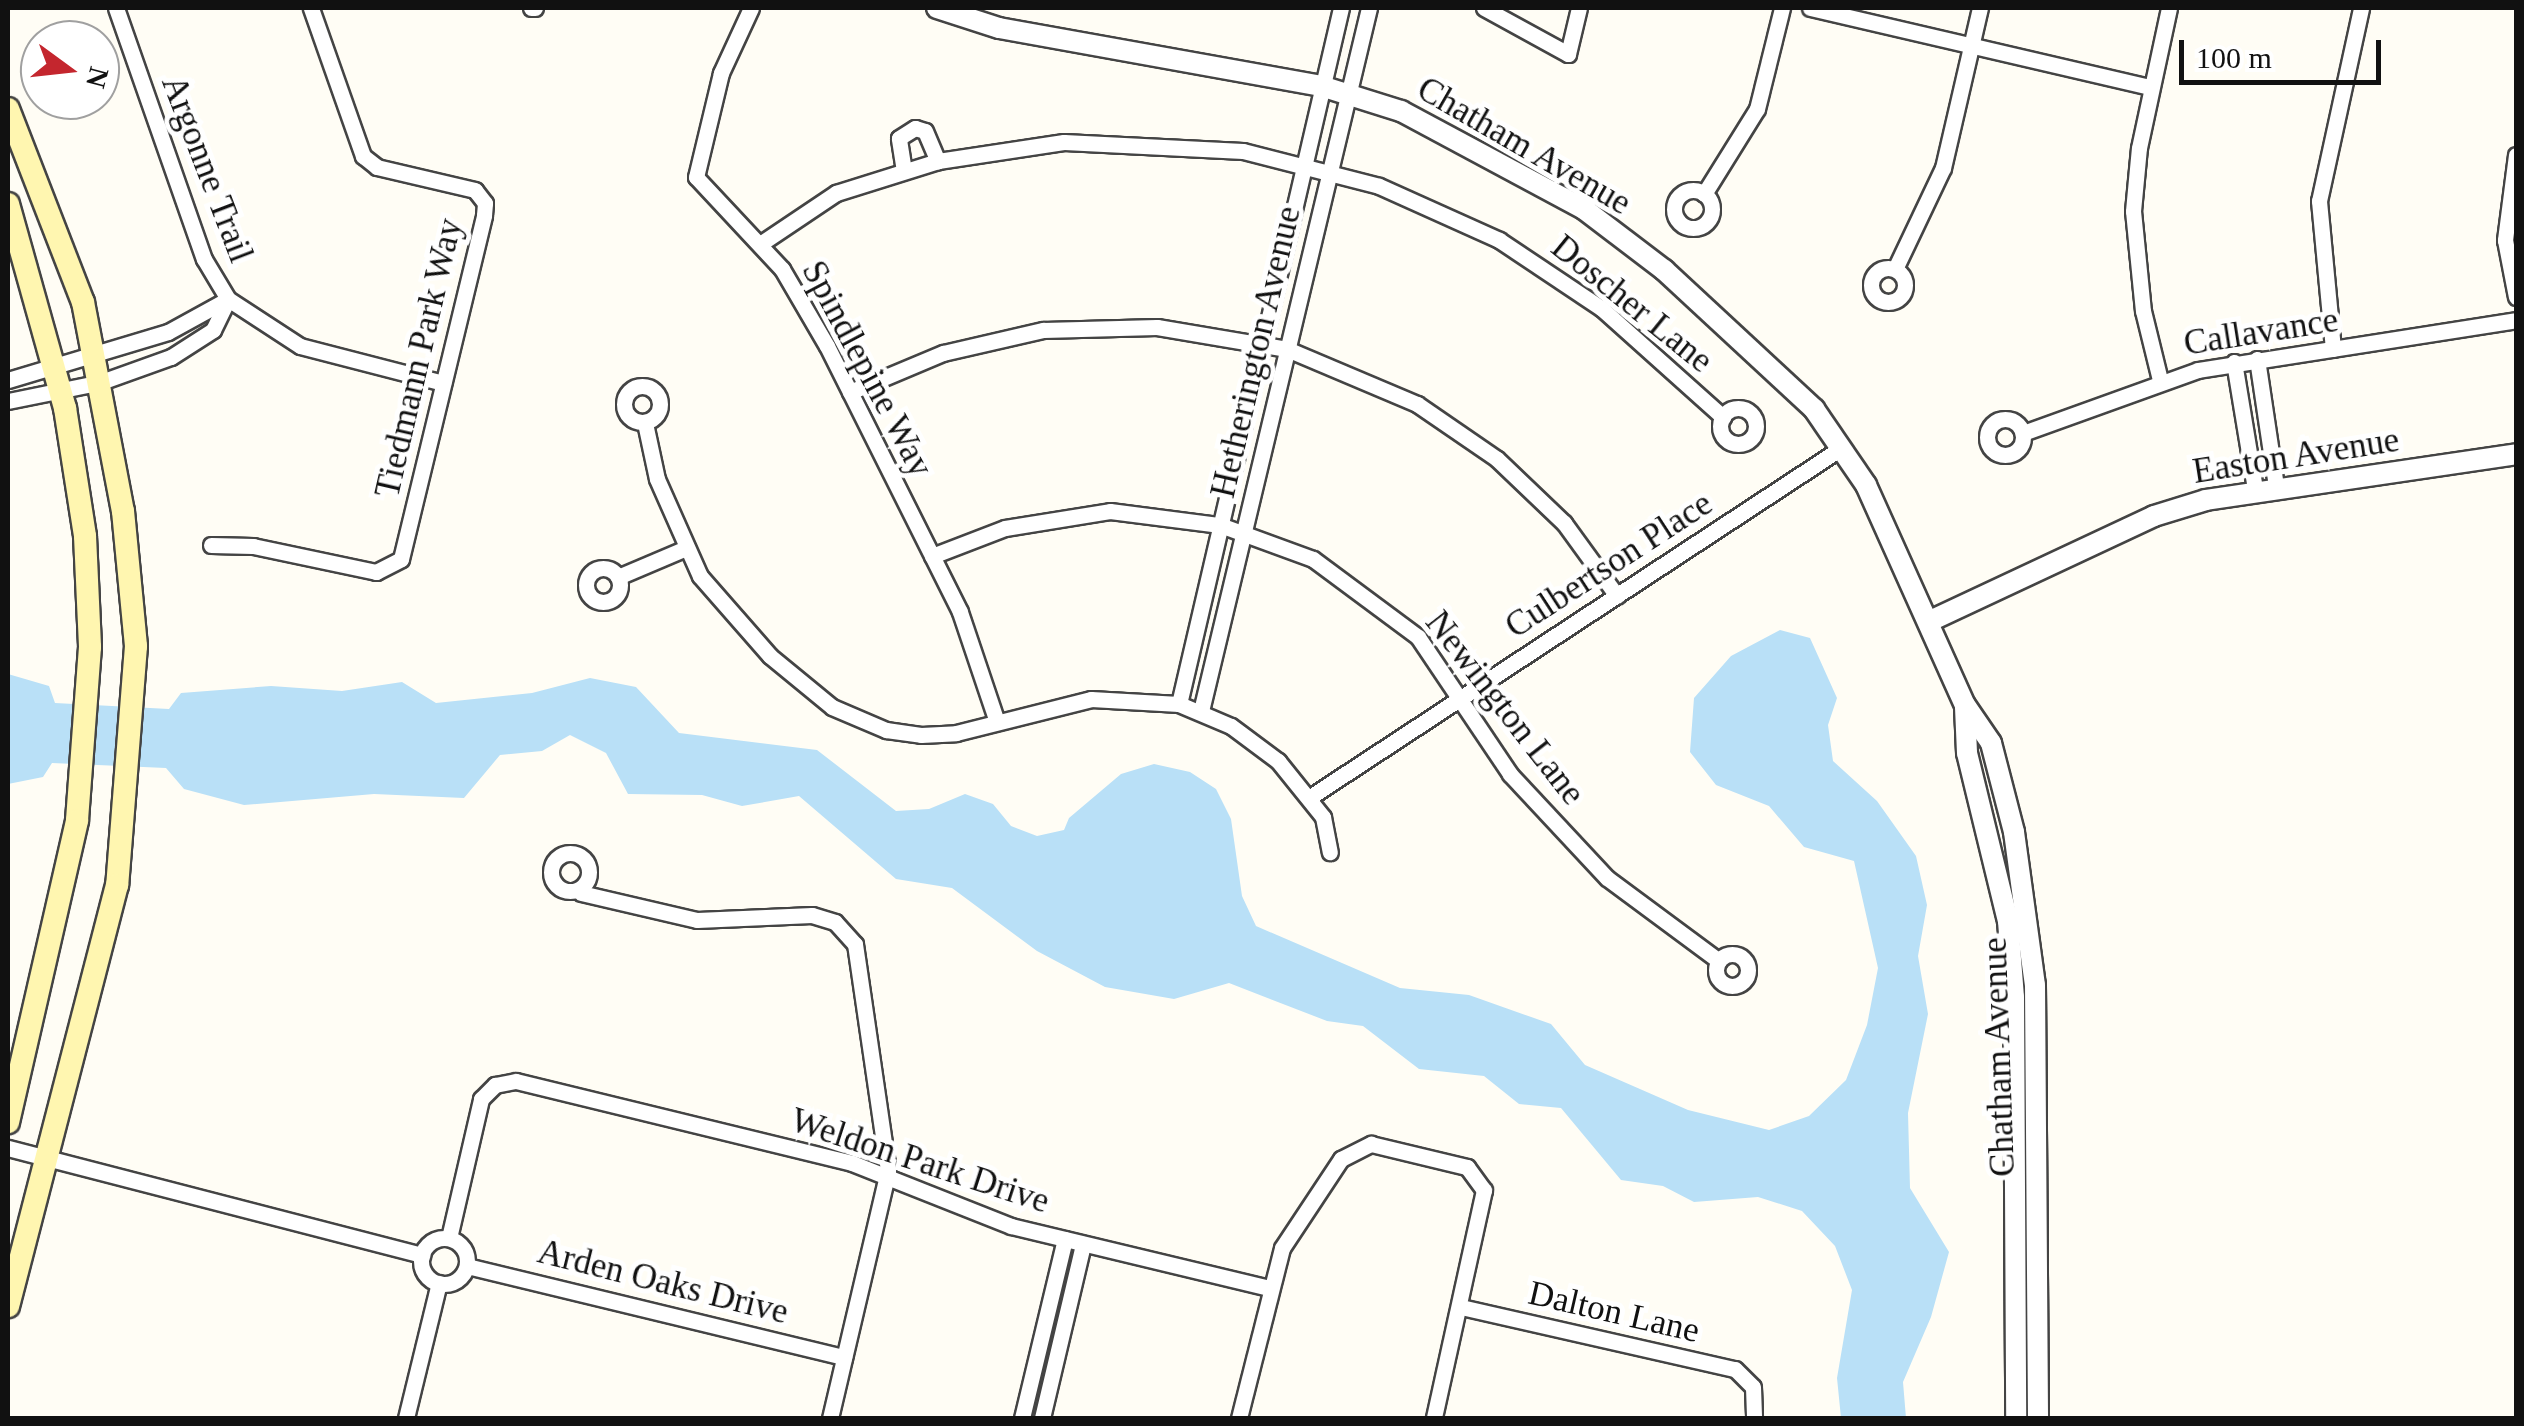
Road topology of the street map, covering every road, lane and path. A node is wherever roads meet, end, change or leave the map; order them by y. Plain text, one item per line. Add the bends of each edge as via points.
1 (116, 8) edge
2 (311, 8) edge
3 (750, 8) edge
4 (937, 8) edge
5 (1341, 8) edge
6 (1370, 8) edge
7 (1484, 8) edge
8 (1579, 8) edge
9 (1782, 8) edge
10 (1810, 8) edge
11 (1980, 8) edge
12 (2169, 8) edge
13 (2361, 8) edge
14 (1972, 44) junction
15 (1321, 86) junction
16 (2150, 87) junction
17 (1348, 94) junction
18 (8, 109) edge
19 (2516, 155) edge
20 (938, 161) junction
21 (1303, 164) junction
22 (1330, 170) junction
23 (904, 171) junction
24 (1704, 194) dead end
25 (8, 204) edge
26 (760, 244) junction
27 (1895, 269) dead end
28 (2516, 298) edge
29 (228, 299) junction
30 (2516, 320) edge
31 (1263, 343) junction
32 (1287, 348) junction
33 (2332, 349) junction
34 (96, 357) junction
35 (2256, 359) junction
36 (2234, 362) junction
37 (58, 379) junction
38 (8, 380) edge
39 (2160, 380) junction
40 (102, 382) junction
41 (444, 384) junction
42 (850, 392) junction
43 (8, 401) edge
44 (1723, 416) dead end
45 (645, 422) dead end
46 (2023, 433) dead end
47 (1840, 448) junction
48 (2516, 454) edge
49 (2265, 487) junction
50 (1220, 525) junction
51 (1244, 532) junction
52 (211, 546) dead end
53 (686, 548) junction
54 (932, 556) junction
55 (618, 577) dead end
56 (1617, 596) junction
57 (1930, 621) junction
58 (1463, 697) junction
59 (1179, 704) junction
60 (1965, 705) junction
61 (1201, 711) junction
62 (997, 722) junction
63 (1310, 796) junction
64 (1330, 852) dead end
65 (581, 893) dead end
66 (1719, 961) dead end
67 (8, 1122) edge
68 (8, 1148) edge
69 (48, 1158) junction
70 (888, 1175) junction
71 (449, 1238) junction
72 (1065, 1239) junction
73 (1083, 1244) junction
74 (422, 1255) junction
75 (467, 1266) junction
76 (439, 1282) junction
77 (1269, 1288) junction
78 (8, 1306) edge
79 (1460, 1307) junction
80 (844, 1358) junction
81 (406, 1418) edge
82 (830, 1418) edge
83 (1022, 1418) edge
84 (1042, 1418) edge
85 (1239, 1418) edge
86 (1434, 1418) edge
87 (1754, 1418) edge
88 (2016, 1418) edge
89 (2038, 1418) edge

1 - 29 street, Argonne Trail via 204,259
2 - 41 street, Tiedmann Park Way via 363,156 377,166 474,190 485,203
3 - 26 street, Spindlepine Way via 720,73 696,176
4 - 15 street, Chatham Avenue via 1017,32
5 - 15 street, Hetherington Avenue
6 - 17 street, Hetherington Avenue
7 - 8 street via 1568,54
9 - 24 street via 1757,109
10 - 14 street
11 - 14 street
12 - 16 street
13 - 33 street via 2320,201
14 - 16 street
14 - 27 street via 1943,168
15 - 17 street, Chatham Avenue
15 - 21 street, Hetherington Avenue
16 - 39 street via 2133,210 2138,278
17 - 22 street, Hetherington Avenue
17 - 47 street, Chatham Avenue via 1440,129 1584,209 1758,352 1814,409
18 - 34 main road via 48,202
19 - 28 street via 2505,240
20 - 21 street, Doscher Lane via 1026,146 1125,141
20 - 23 street, Doscher Lane
20 - 23 street via 925,131 915,128 899,138
21 - 22 street, Doscher Lane
21 - 31 street, Hetherington Avenue
22 - 32 street, Hetherington Avenue
22 - 44 street, Doscher Lane via 1436,209 1555,274
23 - 26 street, Doscher Lane via 836,193
25 - 37 main road
26 - 42 street, Spindlepine Way via 805,307
29 - 34 street via 168,332
29 - 40 street via 199,340 171,358
29 - 41 street, Argonne Trail via 300,346
30 - 33 street, Callavance
31 - 32 street
31 - 42 street via 1157,326 1043,330 943,354
31 - 50 street, Hetherington Avenue
32 - 51 street, Hetherington Avenue
32 - 56 street via 1417,404 1497,459 1564,523
33 - 35 street, Callavance
34 - 37 street
34 - 40 main road
35 - 36 street, Callavance
35 - 49 street
36 - 39 street, Callavance
36 - 49 street
37 - 38 street
37 - 40 street
37 - 43 street
37 - 67 main road via 85,536 88,698 61,902
39 - 46 street, Callavance
40 - 69 main road via 123,511 134,701 130,775 100,960
41 - 52 street, Tiedmann Park Way via 404,551 387,570 254,546
42 - 54 street, Spindlepine Way
45 - 53 street via 657,479
47 - 56 street, Culbertson Place
47 - 57 street, Chatham Avenue via 1866,485
48 - 49 street, Easton Avenue
49 - 57 street, Easton Avenue via 2154,516
50 - 51 street, Newington Lane
50 - 54 street, Newington Lane via 1149,512 1078,514 1005,528
50 - 59 street, Hetherington Avenue
51 - 58 street, Newington Lane via 1313,559 1384,606 1418,637
51 - 61 street, Hetherington Avenue
53 - 55 street
53 - 62 street via 738,625 832,707 873,726 922,735
54 - 62 street, Spindlepine Way via 960,612
56 - 58 street, Culbertson Place
57 - 60 street, Chatham Avenue
58 - 63 street, Culbertson Place
58 - 66 street, Newington Lane via 1510,774 1566,836 1637,904
59 - 61 street
59 - 62 street via 1091,699
60 - 88 street, Chatham Avenue via 1966,753 2008,922 2014,998
60 - 89 street, Chatham Avenue via 1990,743 2014,832 2035,985
61 - 63 street via 1257,743
63 - 64 street
65 - 70 street via 696,920 802,915 835,922 858,956
68 - 69 street
69 - 74 street
69 - 78 main road
70 - 71 street, Weldon Park Drive via 521,1082 495,1085 481,1099
70 - 72 street, Weldon Park Drive via 996,1222
70 - 80 street
71 - 74 street via 433,1241
71 - 75 street via 463,1247
72 - 73 street, Weldon Park Drive
72 - 83 street
73 - 77 street, Weldon Park Drive
73 - 84 street
74 - 76 street via 424,1274
75 - 76 street via 456,1281
75 - 80 street, Arden Oaks Drive
76 - 81 street
77 - 79 street via 1296,1224 1342,1158 1378,1144 1455,1163 1480,1180 1484,1210
77 - 85 street
79 - 86 street
79 - 87 street, Dalton Lane via 1726,1367 1750,1383
80 - 82 street

